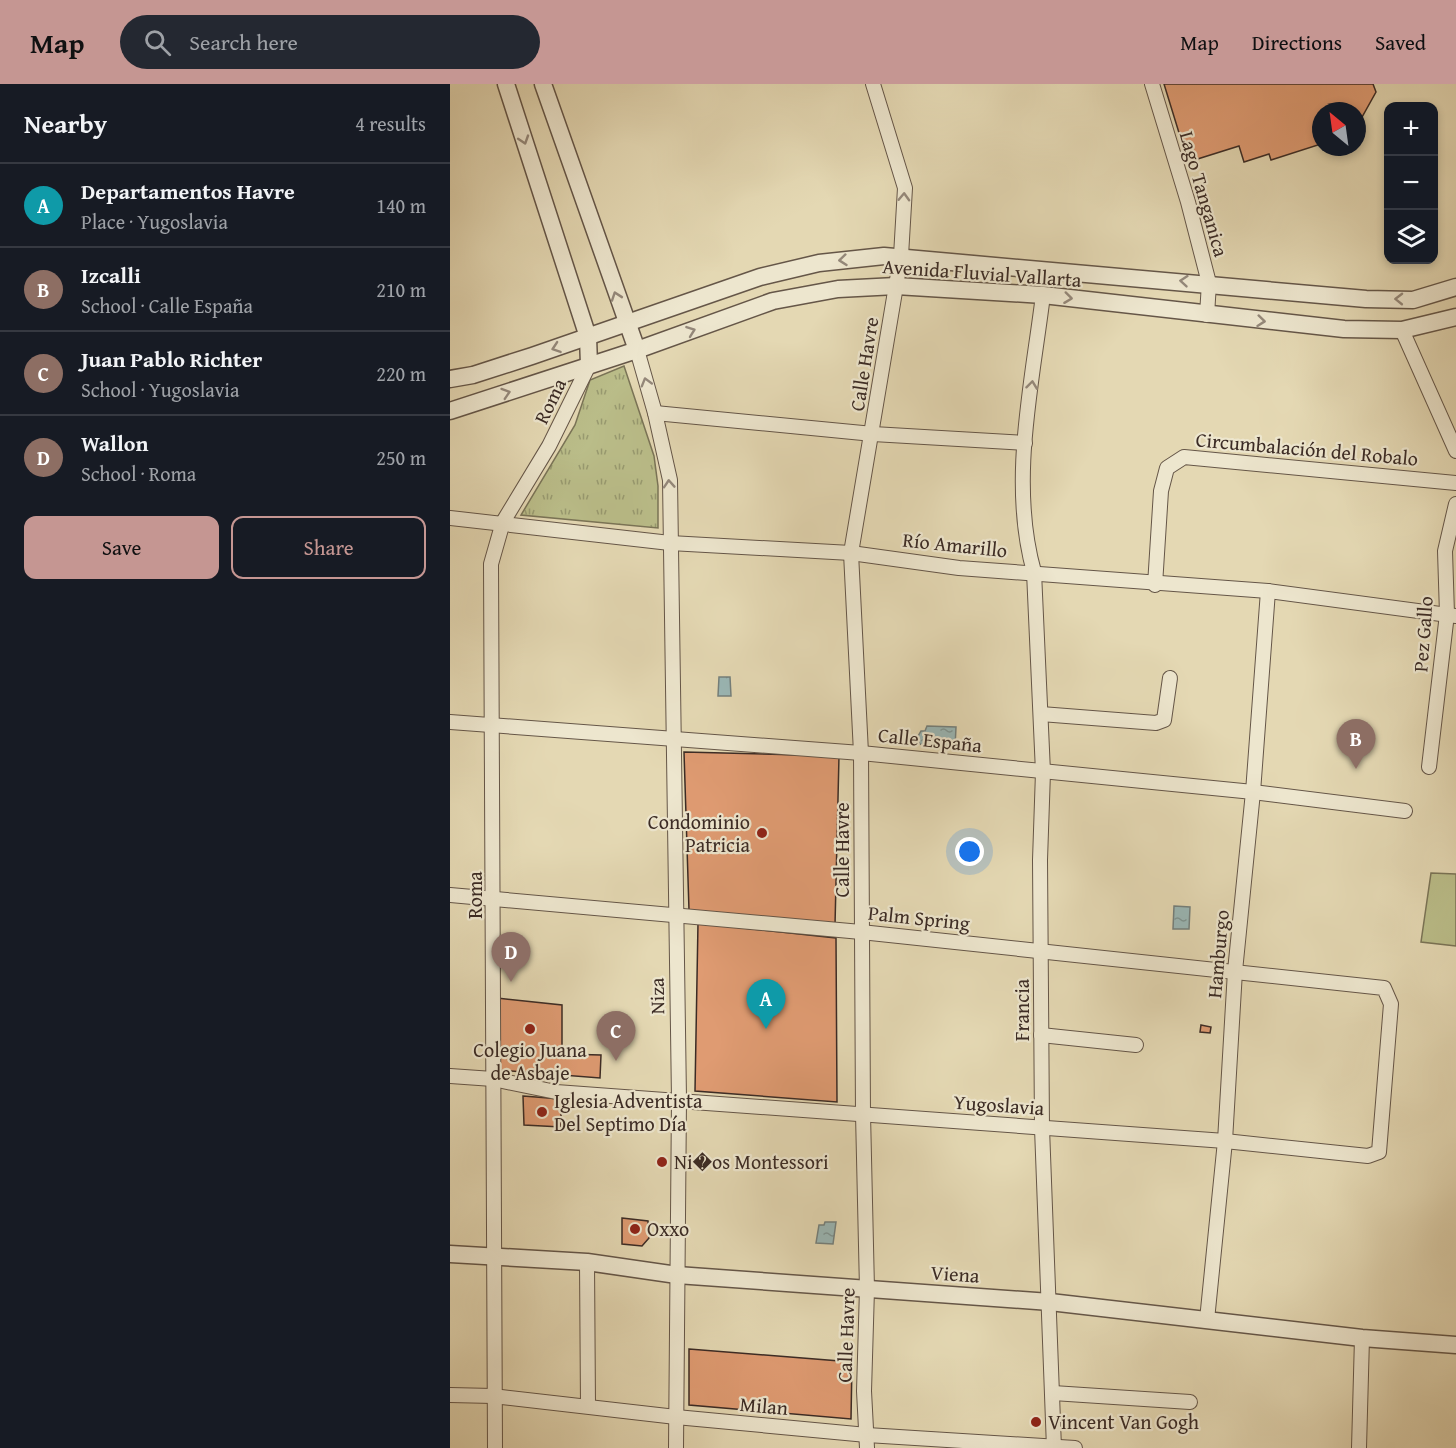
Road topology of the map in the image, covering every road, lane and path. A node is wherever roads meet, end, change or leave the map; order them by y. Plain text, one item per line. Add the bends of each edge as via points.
1 (506, 84) edge
2 (543, 84) edge
3 (873, 84) edge
4 (1152, 84) edge
5 (901, 255) junction
6 (1209, 283) junction
7 (896, 286) junction
8 (1456, 287) edge
9 (1042, 295) junction
10 (1207, 315) junction
11 (1456, 317) edge
12 (626, 323) junction
13 (1402, 330) junction
14 (588, 337) junction
15 (637, 350) junction
16 (589, 365) junction
17 (450, 379) edge
18 (450, 411) edge
19 (655, 413) junction
20 (873, 434) junction
21 (1025, 443) junction
22 (1456, 451) edge
23 (1456, 483) edge
24 (1456, 504) edge
25 (450, 518) edge
26 (503, 522) junction
27 (670, 543) junction
28 (851, 553) junction
29 (1034, 572) junction
30 (1155, 585) junction
31 (1268, 591) junction
32 (1452, 615) edge
33 (1170, 678) dead end
34 (1041, 714) junction
35 (450, 722) edge
36 (493, 725) junction
37 (675, 740) junction
38 (861, 753) junction
39 (1429, 767) dead end
40 (1043, 772) junction
41 (1253, 792) junction
42 (1405, 811) dead end
43 (450, 895) edge
44 (495, 898) junction
45 (675, 915) junction
46 (861, 932) junction
47 (1042, 950) junction
48 (1235, 971) junction
49 (1384, 988) joint
50 (1041, 1035) junction
51 (1136, 1045) dead end
52 (450, 1076) edge
53 (493, 1079) junction
54 (679, 1100) junction
55 (863, 1114) junction
56 (1042, 1128) junction
57 (1225, 1141) junction
58 (450, 1254) edge
59 (495, 1257) junction
60 (587, 1262) junction
61 (678, 1275) junction
62 (867, 1289) junction
63 (1050, 1302) junction
64 (1207, 1320) junction
65 (1362, 1338) junction
66 (1456, 1345) edge
67 (1053, 1393) junction
68 (450, 1395) edge
69 (493, 1396) junction
70 (1190, 1402) dead end
71 (588, 1406) junction
72 (676, 1417) junction
73 (867, 1441) edge
74 (1054, 1447) edge
75 (495, 1448) edge
76 (676, 1448) edge
77 (1075, 1448) edge
78 (1359, 1448) edge

1 -> 14 street
12 -> 2 street
5 -> 3 street, Calle Havre via 905,188
4 - 6 street, Lago Tanganica
6 -> 5 street, Avenida Fluvial Vallarta
5 - 7 street, Calle Havre
5 -> 12 street, Avenida Fluvial Vallarta via 809,265 760,277
8 -> 6 street, Avenida Fluvial Vallarta via 1401,300
6 - 10 street, Lago Tanganica
7 - 9 street, Avenida Fluvial Vallarta
15 -> 7 street, Avenida Fluvial Vallarta via 773,301 838,289
7 - 20 street, Calle Havre
9 -> 10 street, Avenida Fluvial Vallarta
21 -> 9 street, Francia
10 -> 13 street, Avenida Fluvial Vallarta via 1344,329
11 - 13 street, Avenida Fluvial Vallarta
12 - 14 street, Avenida Fluvial Vallarta
12 - 15 street
13 - 22 street
14 - 16 street
14 -> 17 street, Avenida Fluvial Vallarta
15 - 16 street, Avenida Fluvial Vallarta
19 -> 15 street, Niza
18 -> 16 street, Avenida Fluvial Vallarta
16 - 26 street, Roma via 549,446
19 - 20 street
27 -> 19 street, Niza via 670,480
20 - 21 street
20 - 28 street, Calle Havre
21 - 29 street, Francia via 1027,545
23 - 30 street, Circumbalación del Robalo via 1184,457 1167,468 1161,491
24 - 32 street, Pez Gallo via 1445,551
25 - 26 street, Río Amarillo
26 - 27 street, Río Amarillo via 558,532
26 - 36 street, Roma via 491,564
27 - 28 street, Río Amarillo
27 - 37 street, Niza
28 - 29 street, Río Amarillo via 959,568
28 - 38 street, Calle Havre
29 - 30 street, Río Amarillo
29 - 34 street, Francia
30 - 31 street, Río Amarillo
31 - 32 street, Río Amarillo
31 - 41 street, Hamburgo
32 - 39 street, Pez Gallo
33 - 34 street via 1164,720 1156,723
34 - 40 street, Francia
35 - 36 street, Calle España
36 - 37 street, Calle España
36 - 44 street, Roma
37 - 38 street, Calle España
37 - 45 street, Niza
38 - 40 street, Calle España
38 - 46 street, Calle Havre
40 - 41 street, Calle España
40 - 47 street, Francia
41 - 42 street, Calle España
41 - 48 street, Hamburgo
43 - 44 street, Palm Spring
44 - 45 street, Palm Spring
44 - 53 street, Roma
45 - 46 street, Palm Spring
45 - 54 street, Niza
46 - 47 street, Palm Spring
46 - 55 street, Calle Havre
47 - 48 street, Palm Spring
47 - 50 street, Francia
48 - 49 street, Palm Spring
48 - 57 street, Hamburgo
49 - 57 street, Yugoslavia via 1391,1004 1378,1152 1368,1156
50 - 51 street
50 - 56 street, Francia
52 - 53 street, Yugoslavia
53 - 54 street, Yugoslavia via 556,1092
53 - 59 street, Roma
54 - 55 street, Yugoslavia
54 - 61 street, Niza
55 - 56 street, Yugoslavia
55 - 62 street, Calle Havre
56 - 57 street, Yugoslavia
56 - 63 street, Francia
57 - 64 street, Hamburgo
58 - 59 street, Viena
59 - 60 street, Viena
59 - 69 street, Roma
60 - 61 street, Viena
60 - 71 street
61 - 62 street, Viena
61 - 72 street, Niza
62 - 63 street, Viena
62 - 73 street, Calle Havre
63 - 64 street, Viena
63 - 67 street, Francia
64 - 65 street, Viena
65 - 66 street, Viena
65 - 78 street
67 - 70 street
67 - 74 street, Francia
68 - 69 street, Milan
69 - 71 street, Milan
69 - 75 street, Roma
71 - 72 street, Milan
72 - 73 street, Milan
72 - 76 street, Niza
73 - 74 street, Milan
74 - 77 street, Milan

